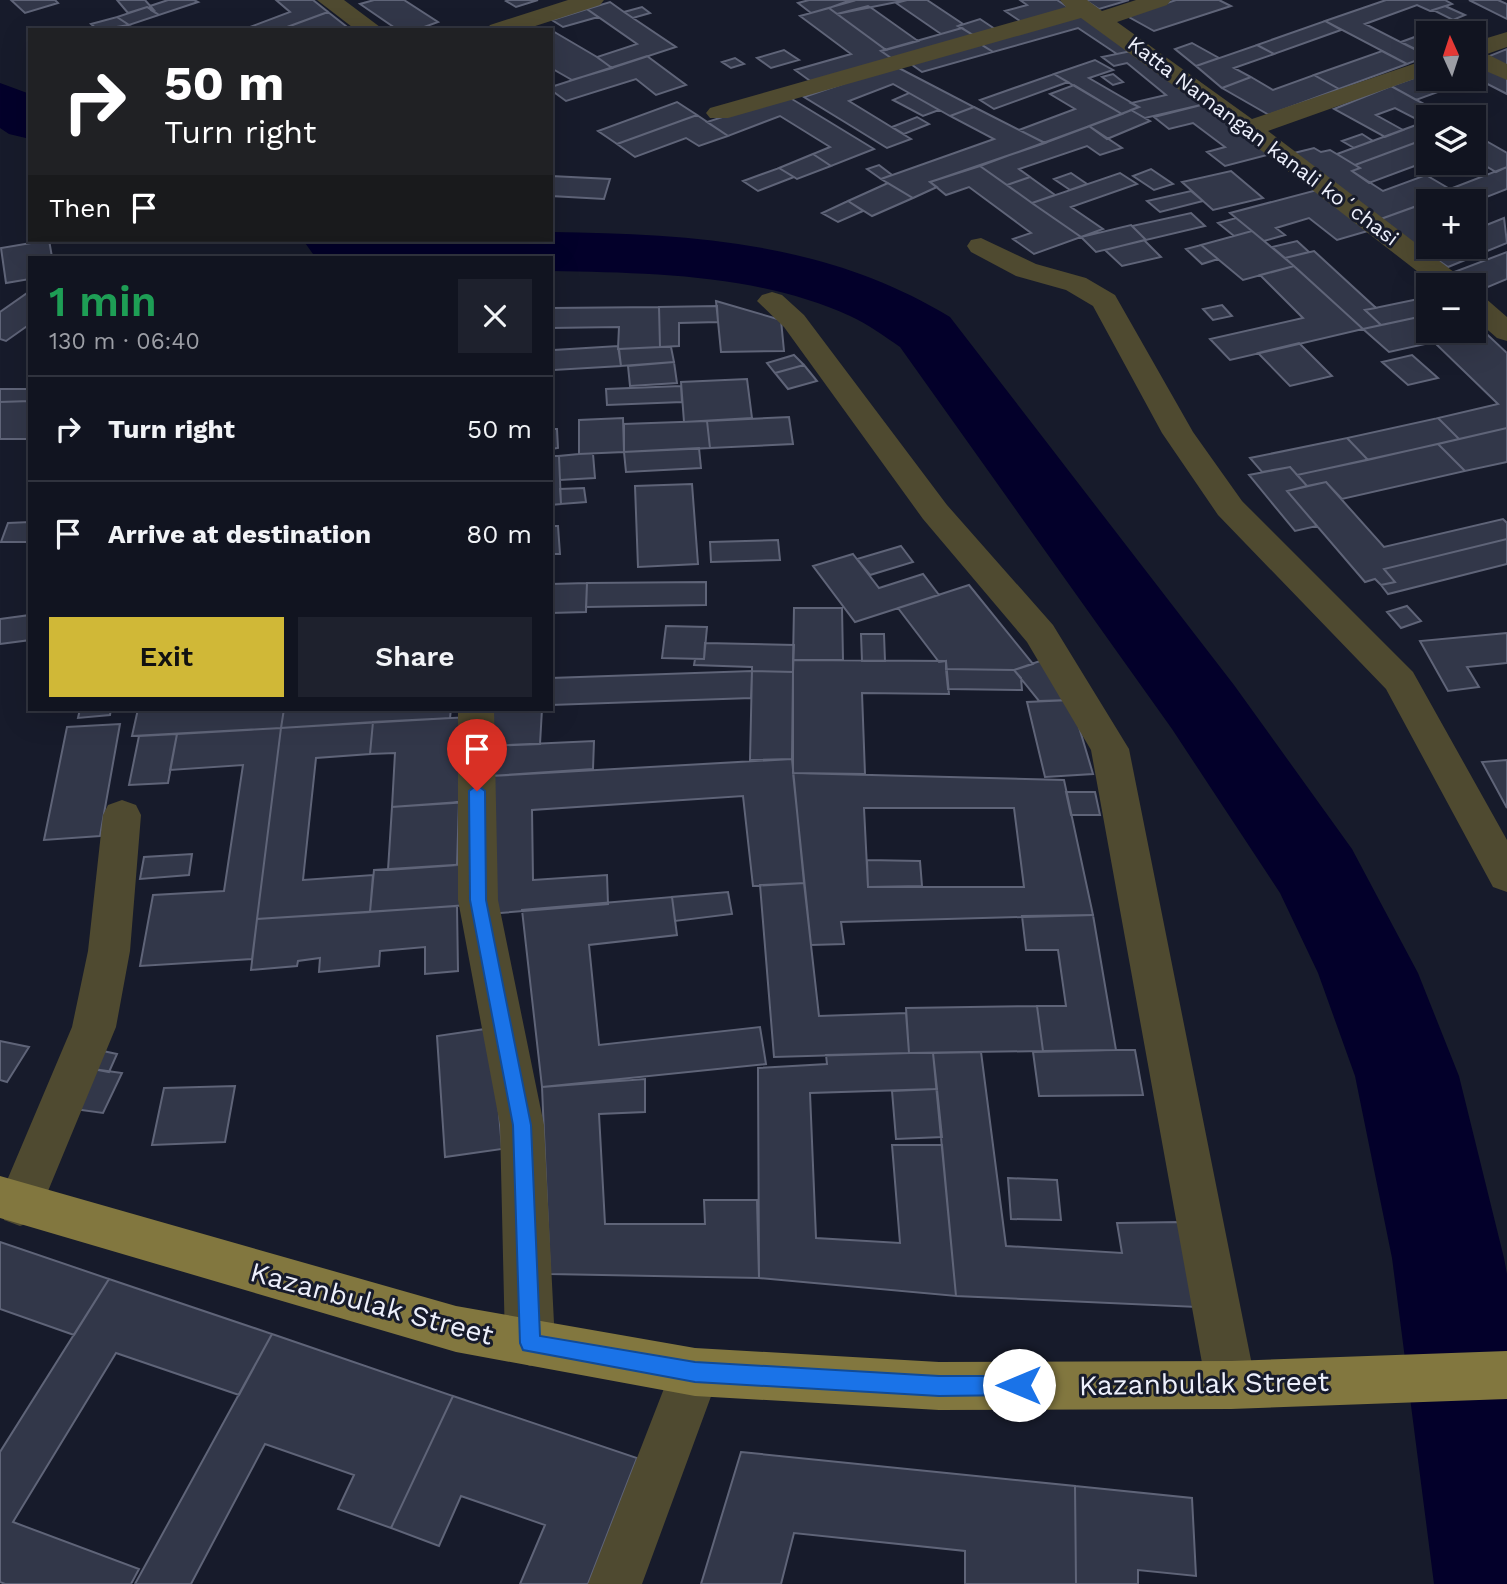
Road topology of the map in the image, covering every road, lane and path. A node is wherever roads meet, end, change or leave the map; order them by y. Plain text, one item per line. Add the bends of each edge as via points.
1 (329, 0) edge
2 (592, 0) edge
3 (1159, 0) edge
4 (1086, 9) edge
5 (369, 28) edge
6 (504, 28) edge
7 (1507, 39) edge
8 (1486, 46) edge
9 (1486, 63) edge
10 (1416, 70) edge
11 (1507, 73) edge
12 (719, 113) dead end
13 (1249, 129) junction
14 (981, 246) dead end
15 (1437, 273) edge
16 (772, 301) dead end
17 (1486, 313) edge
18 (1507, 331) edge
19 (476, 711) edge
20 (122, 815) dead end
21 (1507, 876) edge
22 (10, 1201) edge
23 (530, 1343) junction
24 (695, 1372) junction
25 (1507, 1375) edge
26 (1231, 1385) junction
27 (615, 1584) edge

1 - 5 street
2 - 6 street
3 - 4 street
4 - 12 street
4 - 13 street, Katta Namangan kanali koʻchasi
7 - 8 street
9 - 11 street
10 - 13 street
13 - 15 street, Katta Namangan kanali koʻchasi
14 - 21 street via 1026,270 1076,284 1105,301 1178,433 1230,508 1399,681
16 - 26 street via 794,321 935,512 1040,634 1110,750
17 - 18 street
19 - 23 street via 478,900 522,1125
20 - 22 street via 109,951 94,1027
22 - 23 main road, Kazanbulak Street via 456,1329
23 - 24 main road, Kazanbulak Street
24 - 26 main road, Kazanbulak Street via 939,1386
24 - 27 street
25 - 26 main road, Kazanbulak Street

